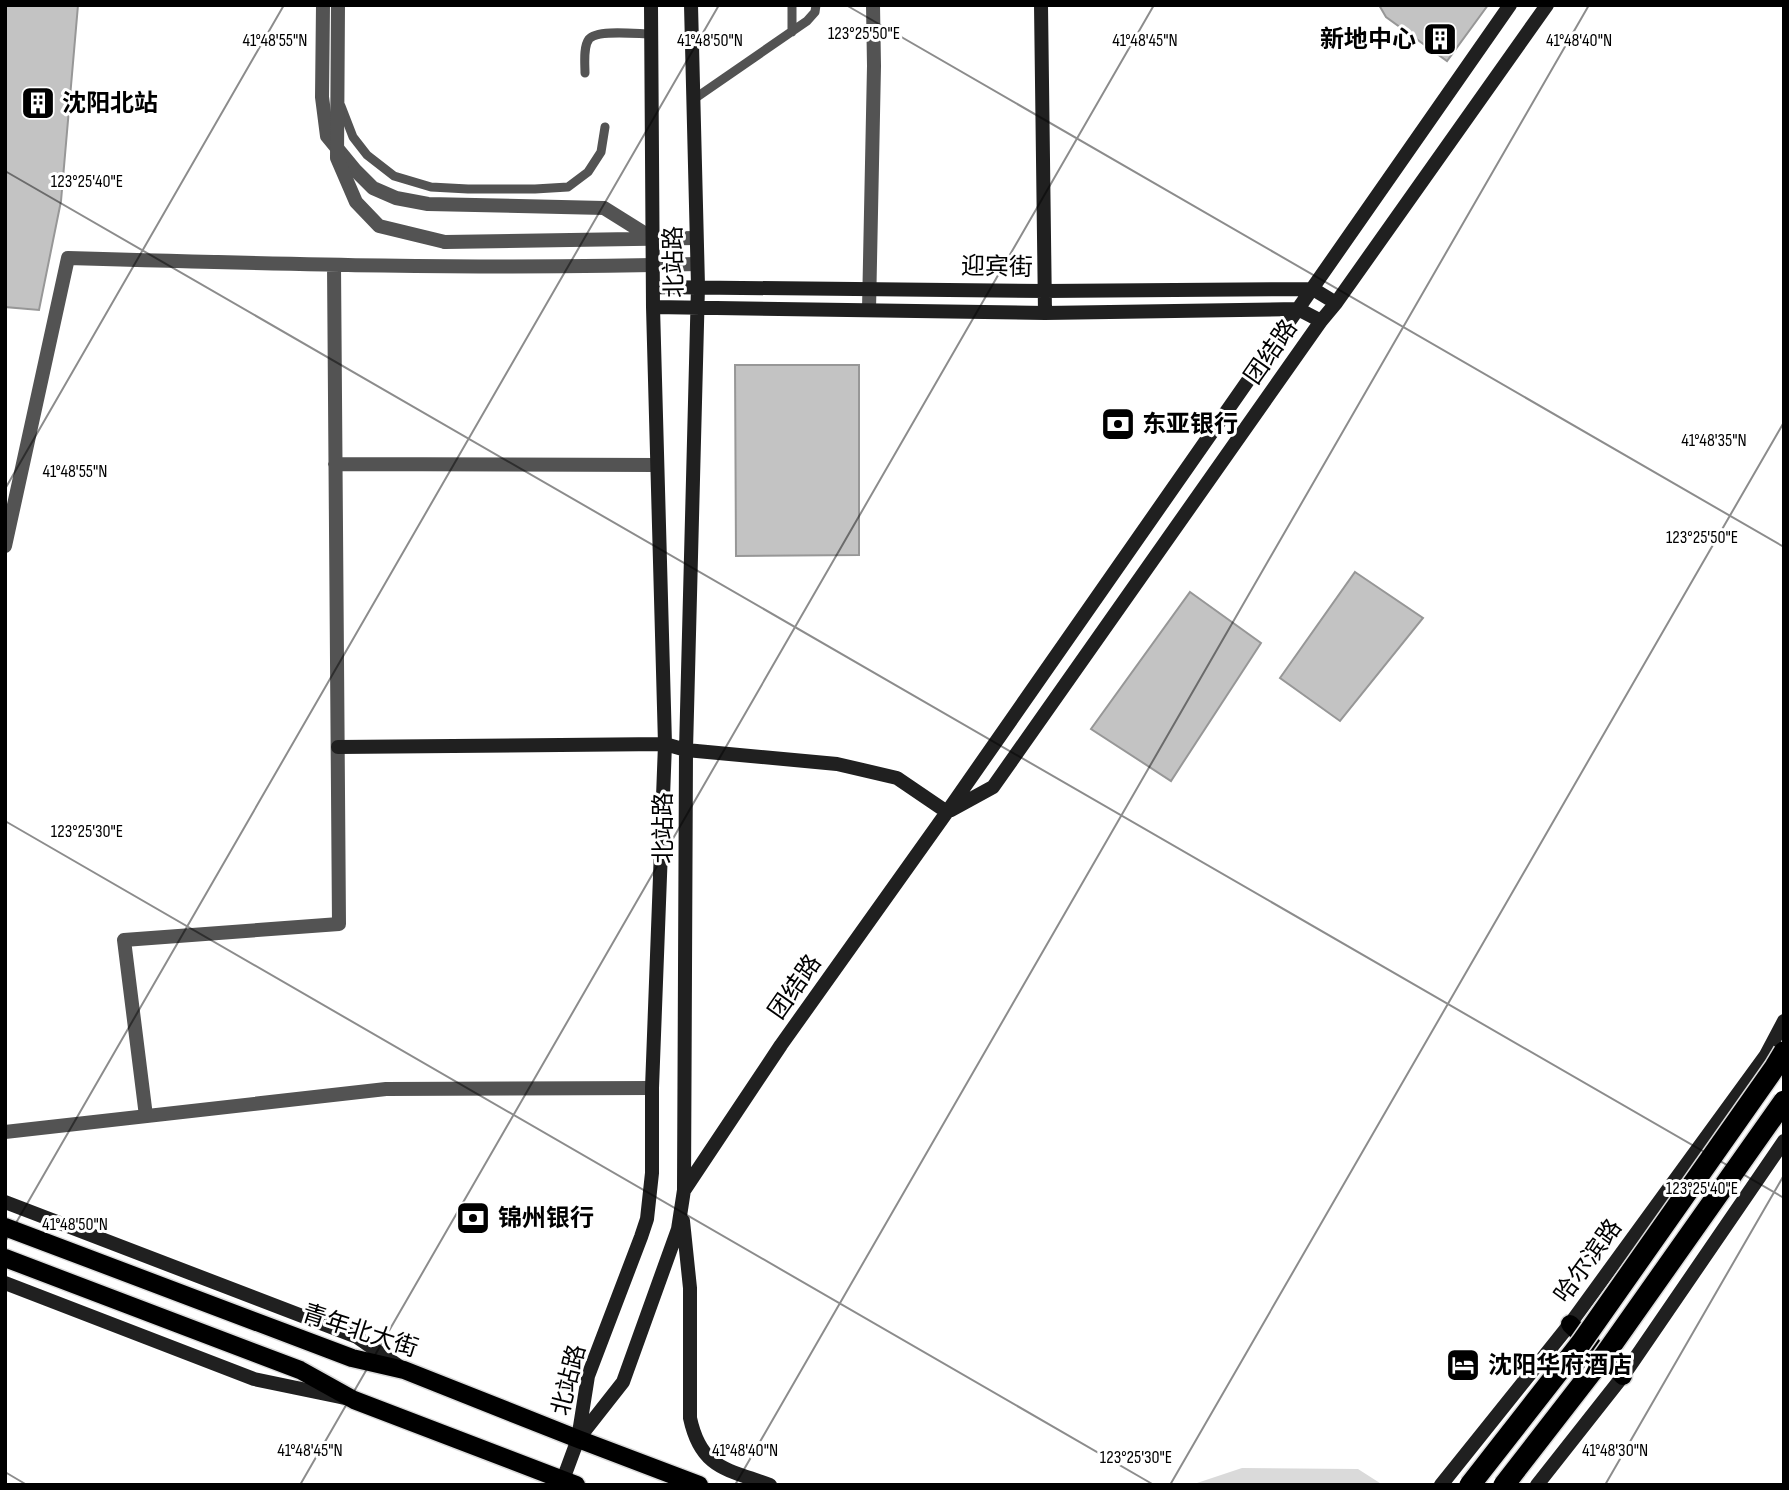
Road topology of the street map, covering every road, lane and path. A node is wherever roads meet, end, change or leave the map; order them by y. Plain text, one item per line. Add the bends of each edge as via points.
1 (323, 5) edge
2 (338, 5) edge
3 (651, 5) edge
4 (691, 5) edge
5 (792, 5) edge
6 (816, 5) edge
7 (873, 5) edge
8 (1041, 5) edge
9 (1510, 5) edge
10 (1547, 5) edge
11 (792, 32) junction
12 (651, 34) junction
13 (585, 73) dead end
14 (337, 98) junction
15 (694, 99) junction
16 (605, 127) dead end
17 (696, 237) junction
18 (652, 238) junction
19 (697, 264) junction
20 (334, 265) junction
21 (652, 265) junction
22 (653, 286) junction
23 (698, 286) junction
24 (869, 288) junction
25 (1313, 289) junction
26 (1045, 291) junction
27 (1336, 303) junction
28 (653, 306) junction
29 (698, 307) junction
30 (1298, 309) junction
31 (869, 310) junction
32 (1045, 313) junction
33 (1321, 320) junction
34 (335, 464) junction
35 (657, 465) junction
36 (5, 546) edge
37 (665, 744) junction
38 (338, 747) junction
39 (687, 750) junction
40 (947, 812) junction
41 (1784, 1021) edge
42 (1784, 1052) edge
43 (652, 1088) junction
44 (1784, 1101) edge
45 (146, 1116) junction
46 (5, 1132) edge
47 (1784, 1141) edge
48 (684, 1191) junction
49 (5, 1202) edge
50 (682, 1208) junction
51 (5, 1227) edge
52 (5, 1258) edge
53 (5, 1283) edge
54 (1570, 1324) junction
55 (404, 1370) junction
56 (1623, 1376) junction
57 (354, 1400) junction
58 (578, 1439) junction
59 (567, 1483) edge
60 (699, 1485) edge
61 (770, 1485) edge
62 (1441, 1485) edge
63 (1470, 1485) edge
64 (1504, 1485) edge
65 (1537, 1485) edge

1 - 18 street via 322,96 327,136 373,188 428,204 604,208
2 - 14 street, bridge
3 - 12 street, 北站路
4 - 15 street, 北站路
5 - 11 lane
6 - 11 lane via 807,21
7 - 24 street
8 - 26 street
9 - 25 street, 团结路
10 - 27 street, 团结路
11 - 15 lane
12 - 13 lane via 596,34 588,40
12 - 18 street, 北站路
14 - 16 lane via 353,137 367,155 394,176 431,187 568,187 588,172 601,152
14 - 18 street, bridge via 337,158 356,202 379,226 444,243
15 - 17 street, 北站路
17 - 18 street
17 - 19 street, 北站路
18 - 21 street, 北站路
19 - 21 street
19 - 23 street, 北站路
20 - 21 street
20 - 34 street
20 - 36 street via 68,258
21 - 22 street, 北站路
22 - 23 street, 迎宾街
22 - 28 street, 北站路
23 - 24 street, 迎宾街
23 - 29 street, 北站路
24 - 26 street, 迎宾街
24 - 31 street
25 - 26 street, 迎宾街
25 - 27 street
25 - 30 street, 团结路
26 - 32 street
27 - 33 street, 团结路
28 - 29 street, 迎宾街
28 - 35 street, 北站路
29 - 31 street, 迎宾街
29 - 39 street, 北站路
30 - 32 street, 迎宾街
30 - 33 street, 迎宾街
30 - 40 street, 团结路
31 - 32 street, 迎宾街
33 - 40 street, 团结路 via 993,786
34 - 35 street
34 - 38 street
35 - 37 street, 北站路
37 - 38 street
37 - 39 street
37 - 43 street, 北站路
38 - 45 street via 339,924 124,940
39 - 40 street via 837,764 873,772 897,778
39 - 48 street, 北站路
40 - 48 street, 团结路 via 781,1045
41 - 54 street, 哈尔滨路 via 1766,1055
42 - 63 highway, bridge via 1581,1343
43 - 45 street via 386,1089
43 - 58 street, 北站路 via 652,1173 646,1219 588,1376
44 - 64 highway, bridge via 1604,1356
45 - 46 street
47 - 56 street
48 - 50 street, 北站路
49 - 55 street via 356,1337
50 - 58 street, 北站路 via 623,1381
50 - 61 street via 690,1288 693,1430 711,1461
51 - 55 main road, 青年北大街 via 352,1358
52 - 57 main road via 300,1370
53 - 57 street via 254,1379
54 - 56 main road
54 - 62 street, 哈尔滨路
55 - 58 main road, 青年北大街
56 - 65 street
57 - 59 main road
58 - 59 street
58 - 60 main road, 青年北大街

